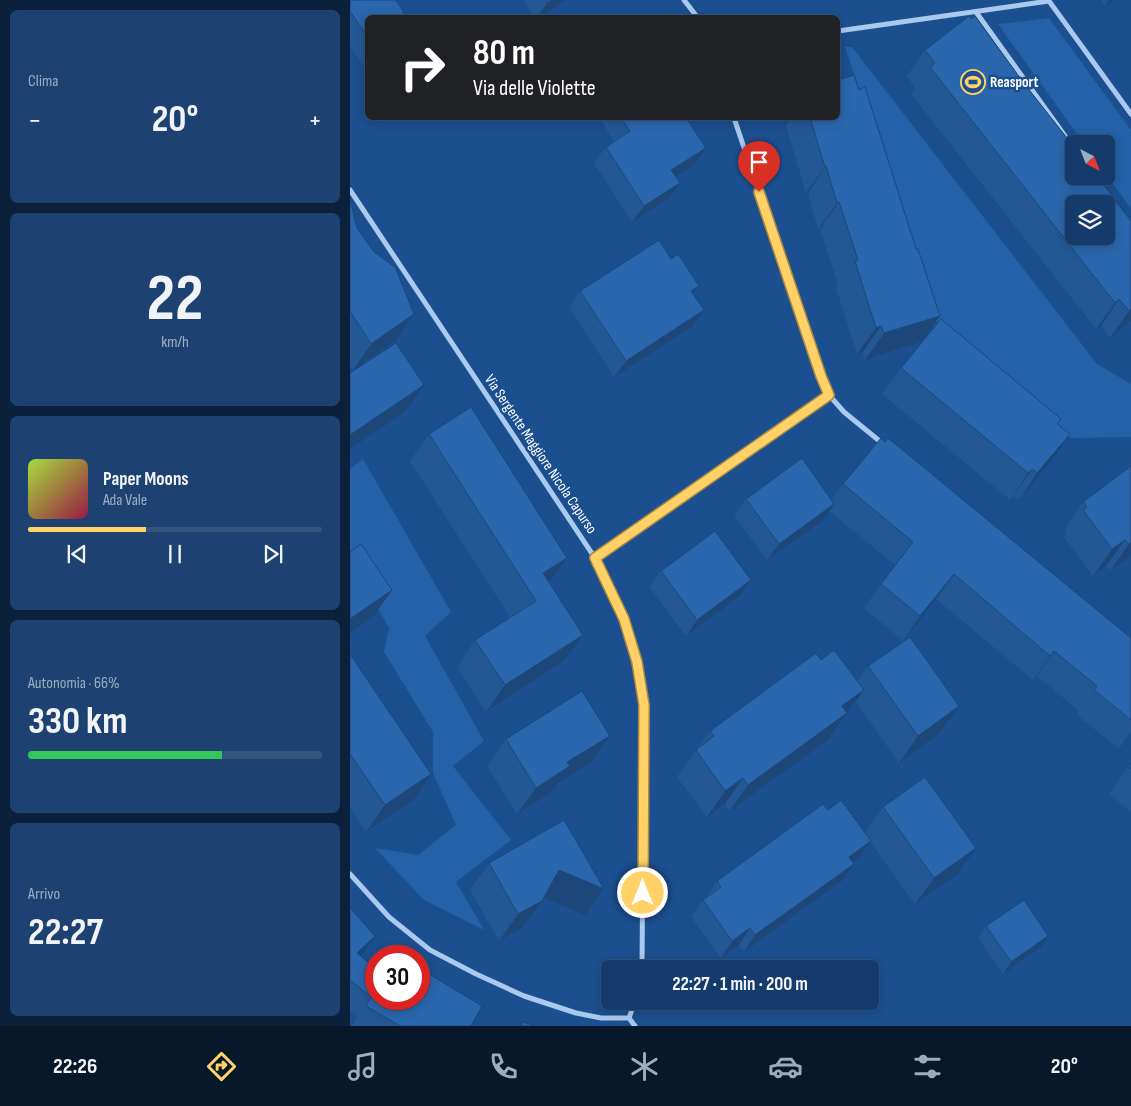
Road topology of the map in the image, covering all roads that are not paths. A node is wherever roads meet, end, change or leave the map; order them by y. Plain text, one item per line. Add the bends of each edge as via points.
1 (684, 0) edge
2 (976, 12) junction
3 (696, 15) edge
4 (840, 31) edge
5 (1131, 114) edge
6 (735, 120) edge
7 (1065, 136) edge
8 (350, 190) edge
9 (829, 395) junction
10 (890, 450) edge
11 (595, 558) junction
12 (350, 874) edge
13 (642, 960) edge
14 (632, 1010) edge
15 (630, 1018) junction
16 (634, 1026) edge

1 - 3 street
2 - 4 street
2 - 5 street via 1048,1
2 - 7 street
6 - 9 street
8 - 11 street, Via Sergente Maggiore Nicola Capurso
9 - 10 street via 844,412
9 - 11 street
11 - 13 street, Via Sergente Maggiore Nicola Capurso via 624,619 637,662 644,705
12 - 15 street via 389,917 430,950 476,974 524,996 576,1013 602,1018
14 - 15 street
15 - 16 street

